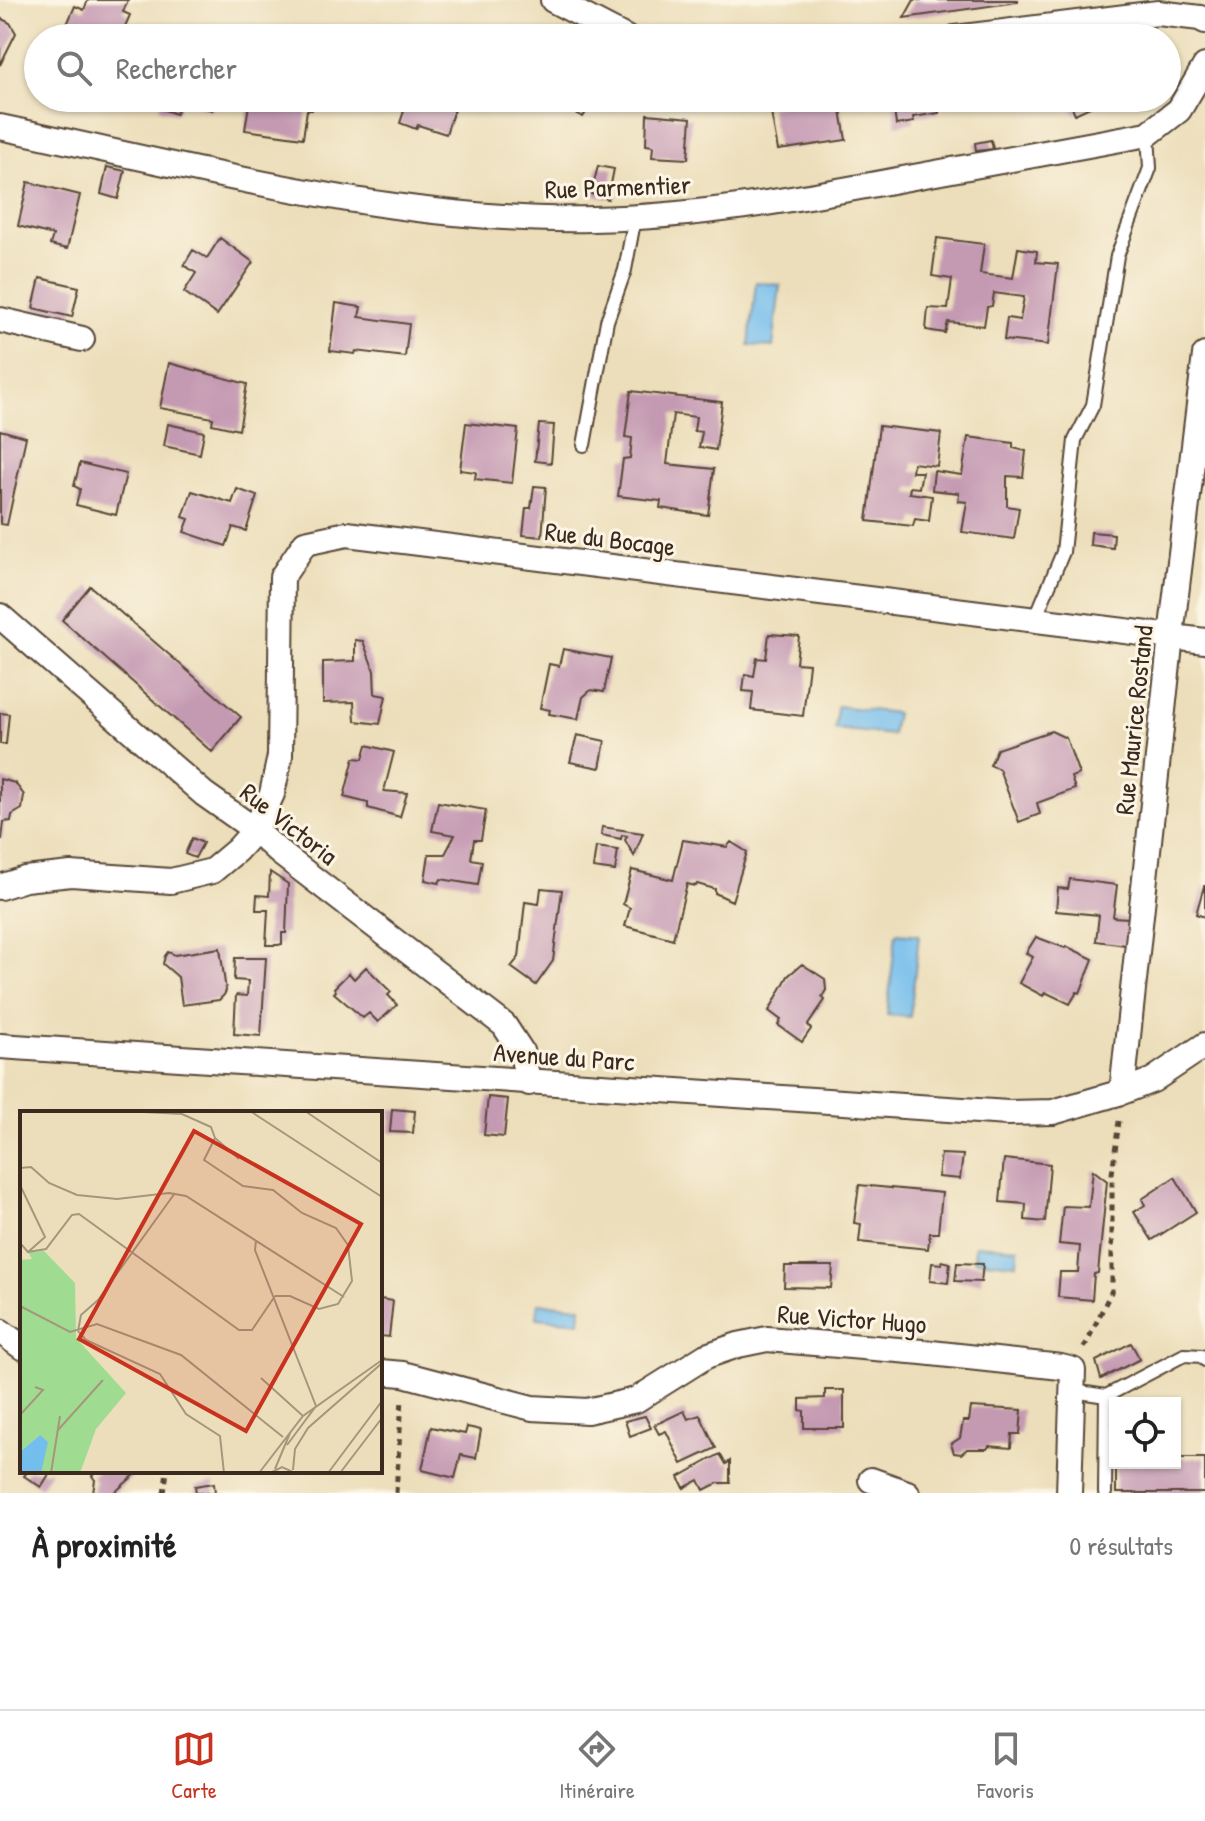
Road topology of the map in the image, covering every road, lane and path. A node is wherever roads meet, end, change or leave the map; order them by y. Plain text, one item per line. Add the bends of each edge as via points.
1 (553, 0) edge
2 (1205, 21) edge
3 (599, 24) edge
4 (1069, 24) edge
5 (1205, 66) edge
6 (1181, 107) edge
7 (1176, 112) edge
8 (0, 127) edge
9 (1148, 134) junction
10 (635, 217) junction
11 (0, 320) edge
12 (82, 339) dead end
13 (1205, 355) edge
14 (584, 445) dead end
15 (0, 616) edge
16 (1035, 619) junction
17 (1171, 636) junction
18 (1205, 641) edge
19 (255, 830) junction
20 (0, 887) edge
21 (1205, 1045) edge
22 (0, 1046) edge
23 (529, 1083) junction
24 (1122, 1092) junction
25 (0, 1331) edge
26 (20, 1346) edge
27 (1205, 1360) edge
28 (392, 1373) edge
29 (1073, 1381) junction
30 (1106, 1396) junction
31 (167, 1473) edge
32 (871, 1480) dead end
33 (164, 1493) edge
34 (396, 1493) edge
35 (907, 1493) edge
36 (1069, 1493) edge
37 (1105, 1493) edge

1 - 3 street
2 - 4 street via 1158,13
5 - 6 street, Rue Parmentier
7 - 9 street, Rue Parmentier
8 - 10 street, Rue Parmentier via 304,191 406,206 505,217
9 - 10 street, Rue Parmentier via 757,206
9 - 16 lane via 1150,168 1117,256 1093,405 1075,440 1063,552
10 - 14 lane via 625,270 607,321
11 - 12 street
13 - 17 street, Rue Maurice Rostand
15 - 19 street, Rue Victoria via 204,794
16 - 17 street, Rue du Bocage
16 - 19 street, Rue du Bocage via 347,534 305,543 282,577 280,756 272,794
17 - 18 street, Rue du Bocage
17 - 24 street, Rue Maurice Rostand
19 - 20 street, Rue du Bocage via 212,871 171,881 71,874
19 - 23 street, Rue Victoria via 504,1025 521,1051
21 - 24 street, Avenue du Parc via 1153,1080
22 - 23 street, Avenue du Parc
23 - 24 street, Avenue du Parc via 1008,1113 1053,1112
24 - 29 path via 1112,1174 1112,1290
25 - 26 street
27 - 30 lane via 1184,1355
28 - 29 street, Rue Victor Hugo via 532,1408 587,1411 636,1400 706,1356 767,1339 922,1352
28 - 34 path
29 - 30 lane
29 - 36 street
30 - 37 lane
31 - 33 path
32 - 35 street

